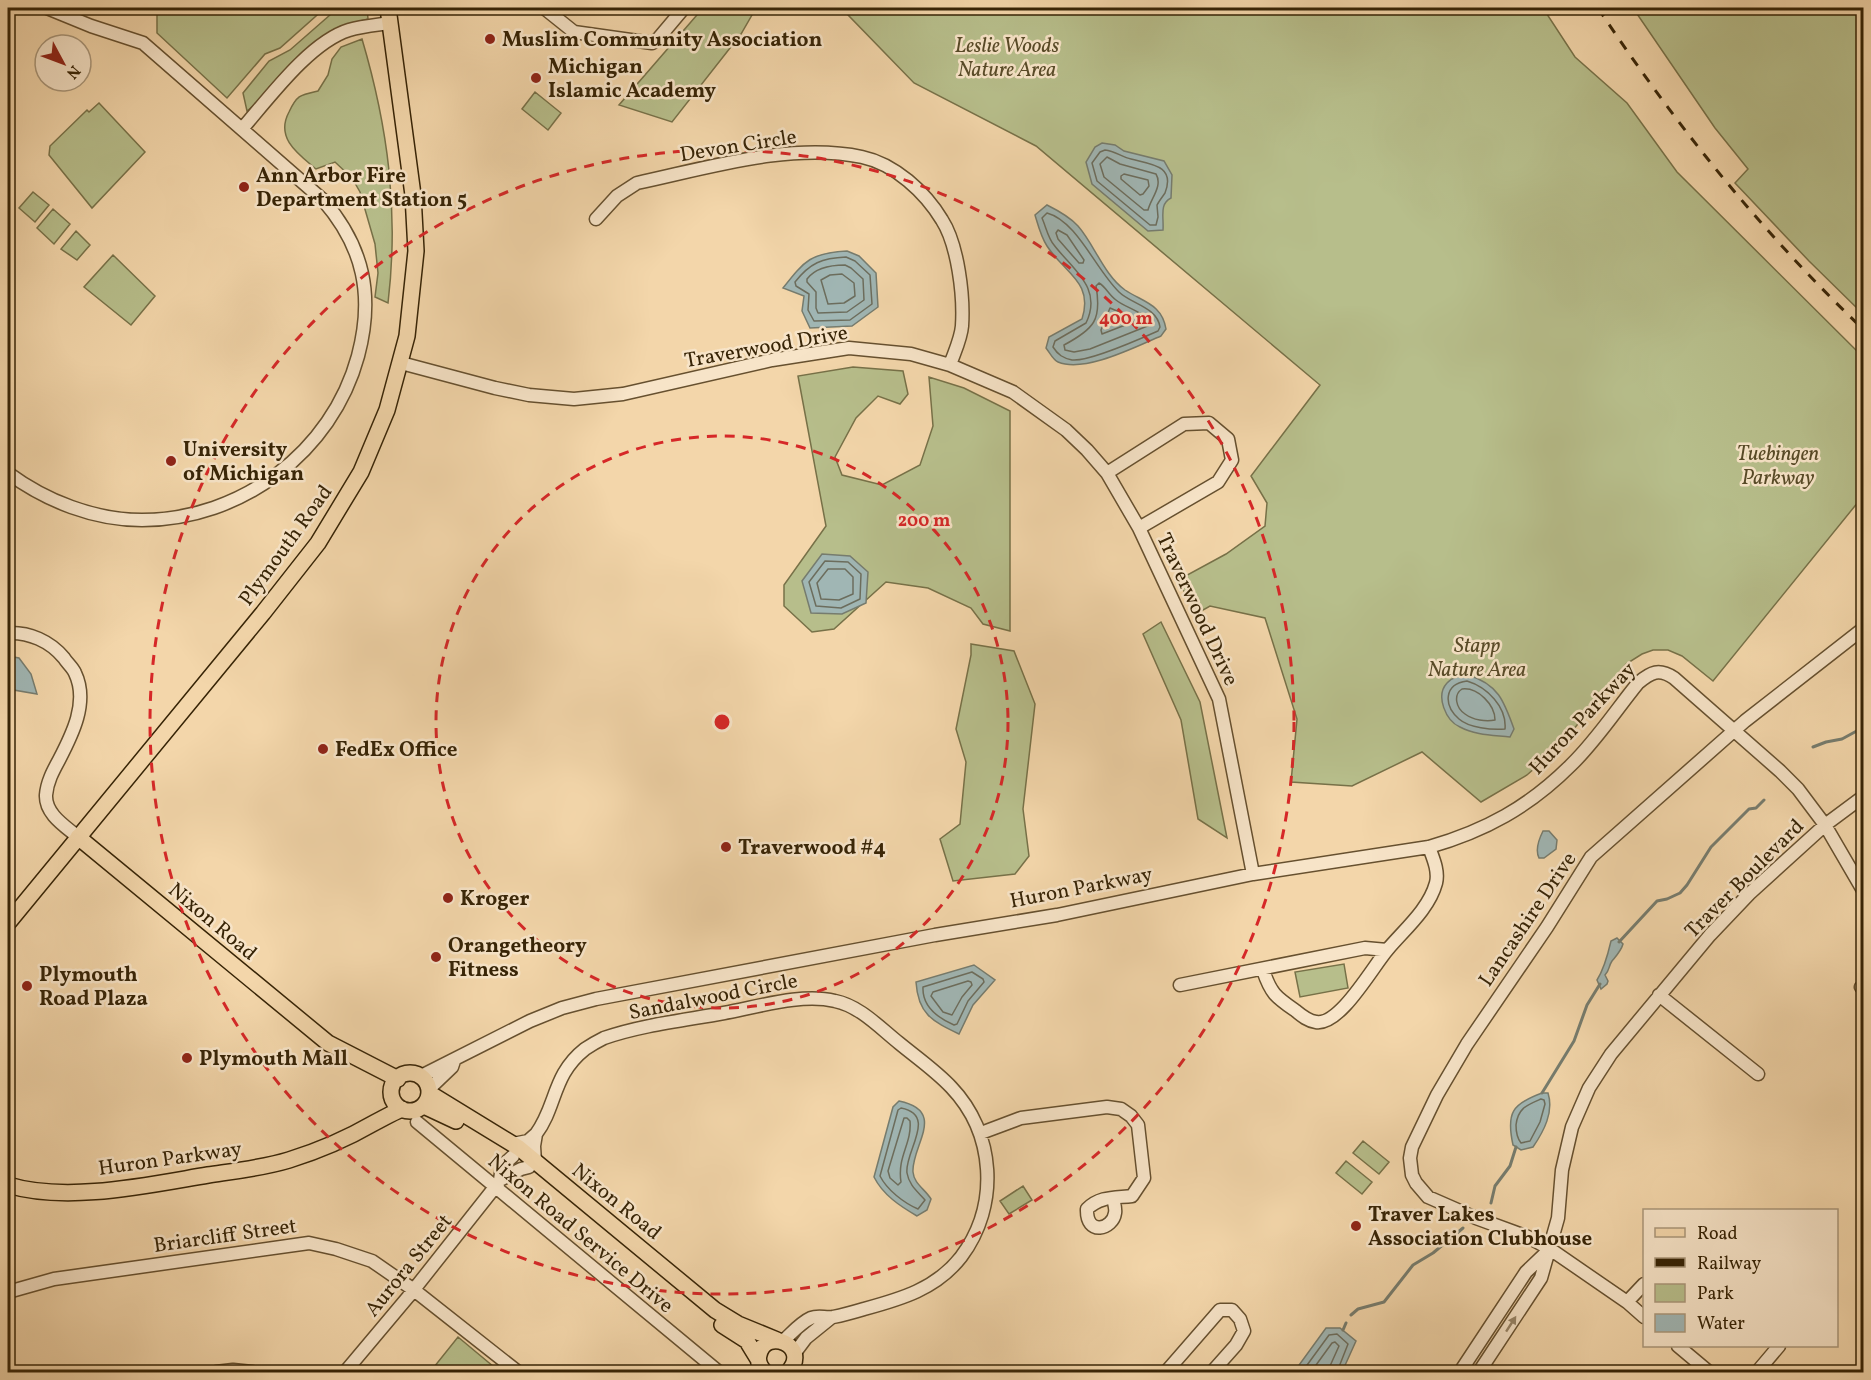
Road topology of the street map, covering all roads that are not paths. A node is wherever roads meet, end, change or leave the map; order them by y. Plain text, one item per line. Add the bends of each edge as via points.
1 (47, 8) edge
2 (544, 8) edge
3 (684, 8) edge
4 (389, 15) edge
5 (242, 129) junction
6 (596, 219) dead end
7 (400, 363) junction
8 (950, 365) junction
9 (8, 473) edge
10 (1107, 473) junction
11 (1139, 528) junction
12 (1863, 628) edge
13 (8, 633) edge
14 (1734, 730) junction
15 (1863, 796) edge
16 (1825, 825) junction
17 (78, 837) junction
18 (1429, 847) junction
19 (1253, 874) junction
20 (1863, 892) edge
21 (8, 922) edge
22 (1387, 950) junction
23 (1263, 970) junction
24 (1180, 985) dead end
25 (1659, 995) junction
26 (1758, 1074) dead end
27 (394, 1087) junction
28 (426, 1091) junction
29 (402, 1109) junction
30 (417, 1122) dead end
31 (981, 1133) junction
32 (536, 1134) junction
33 (335, 1141) junction
34 (513, 1150) junction
35 (535, 1166) junction
36 (498, 1183) junction
37 (8, 1185) edge
38 (1113, 1198) dead end
39 (1550, 1249) junction
40 (1643, 1285) edge
41 (414, 1290) junction
42 (8, 1292) edge
43 (1627, 1302) junction
44 (1643, 1316) edge
45 (832, 1317) junction
46 (780, 1341) junction
47 (1679, 1347) edge
48 (1778, 1347) edge
49 (761, 1366) edge
50 (793, 1366) edge
51 (216, 1372) edge
52 (252, 1372) edge
53 (345, 1372) edge
54 (519, 1372) edge
55 (719, 1372) edge
56 (1166, 1372) edge
57 (1212, 1372) edge
58 (1460, 1372) edge
59 (1479, 1372) edge
60 (1709, 1372) edge
61 (1757, 1372) edge

1 - 5 street via 143,43
2 - 3 street via 574,32 652,43
4 - 5 street via 347,30 310,53
4 - 7 main road, Plymouth Road via 413,195 416,251 407,336
5 - 9 street via 334,213 351,240 362,272 366,303 362,340 347,389 324,429 289,466 250,494 169,519 113,518 64,505
6 - 8 street, Devon Circle via 617,196 637,183 791,153 863,158 896,171 931,202 950,232 959,272 962,327
7 - 8 street, Traverwood Drive via 495,388 574,399 623,394 772,360 849,348 911,354
7 - 17 main road, Plymouth Road via 387,410 361,472 318,543
8 - 10 street, Traverwood Drive via 1013,392 1066,430
10 - 11 street, Traverwood Drive
10 - 11 street via 1184,424 1209,423 1228,439 1232,460 1218,482
11 - 19 street, Traverwood Drive via 1219,699
12 - 14 street, Lancashire Drive
13 - 17 street via 39,638 59,652 75,673 80,695 78,715 46,796 49,811
14 - 16 street via 1797,789
14 - 18 street, Huron Parkway via 1665,673 1647,675 1572,765 1543,791 1500,821
14 - 39 street, Lancashire Drive via 1591,857 1467,1044 1412,1147 1412,1174 1428,1197
15 - 16 street, Traver Boulevard
16 - 20 street
16 - 25 street, Traver Boulevard via 1749,894
17 - 21 main road, Plymouth Road
17 - 27 main road, Nixon Road via 328,1043
18 - 19 street, Huron Parkway
18 - 22 street via 1436,881 1417,917
19 - 28 street, Huron Parkway via 1057,915 596,999 530,1021 454,1061
22 - 23 street via 1365,948
22 - 23 street via 1346,1005 1318,1023 1306,1020 1279,999 1268,987
23 - 24 street
25 - 26 street
25 - 39 street, Traver Boulevard via 1611,1054 1589,1088 1572,1127
27 - 28 main road via 409,1074
27 - 29 main road via 394,1101
27 - 33 main road, Huron Parkway via 378,1108
28 - 29 main road via 414,1111
28 - 34 main road, Nixon Road
29 - 33 main road, Huron Parkway
30 - 36 street, Nixon Road Service Drive
31 - 32 street, Sandalwood Circle via 950,1086 860,1012 837,1001 812,998 673,1022 602,1039 568,1066
31 - 38 street via 1021,1118 1107,1107 1121,1109 1138,1125 1144,1178 1132,1196
31 - 45 street, Sandalwood Circle via 988,1174 986,1200 972,1239 960,1257 921,1291
32 - 34 street
32 - 35 street, Sandalwood Circle
33 - 37 main road, Huron Parkway via 289,1160 148,1185 80,1192 24,1190
34 - 35 main road, Nixon Road
34 - 36 street, Aurora Street via 502,1166
35 - 36 street, Aurora Street via 521,1169
35 - 46 main road, Nixon Road via 594,1209 715,1310
35 - 49 main road, Nixon Road via 693,1305 747,1341
36 - 41 street, Aurora Street
36 - 55 street, Nixon Road Service Drive
39 - 43 street, Lancashire Drive
39 - 58 street via 1526,1272
59 -> 39 street, Traver Boulevard via 1541,1278
40 - 43 street
41 - 42 street, Briarcliff Street via 372,1261 309,1243 54,1279
41 - 53 street, Aurora Street
41 - 54 street, Briarcliff Street
43 - 44 street, Lancashire Drive
45 - 46 street, Sandalwood Circle via 809,1319
45 - 50 street, Sandalwood Circle via 806,1338
46 - 49 main road via 762,1347
46 - 50 main road via 792,1349
47 - 60 street
48 - 61 street
51 - 52 street
56 - 57 street via 1220,1310 1232,1310 1244,1331

